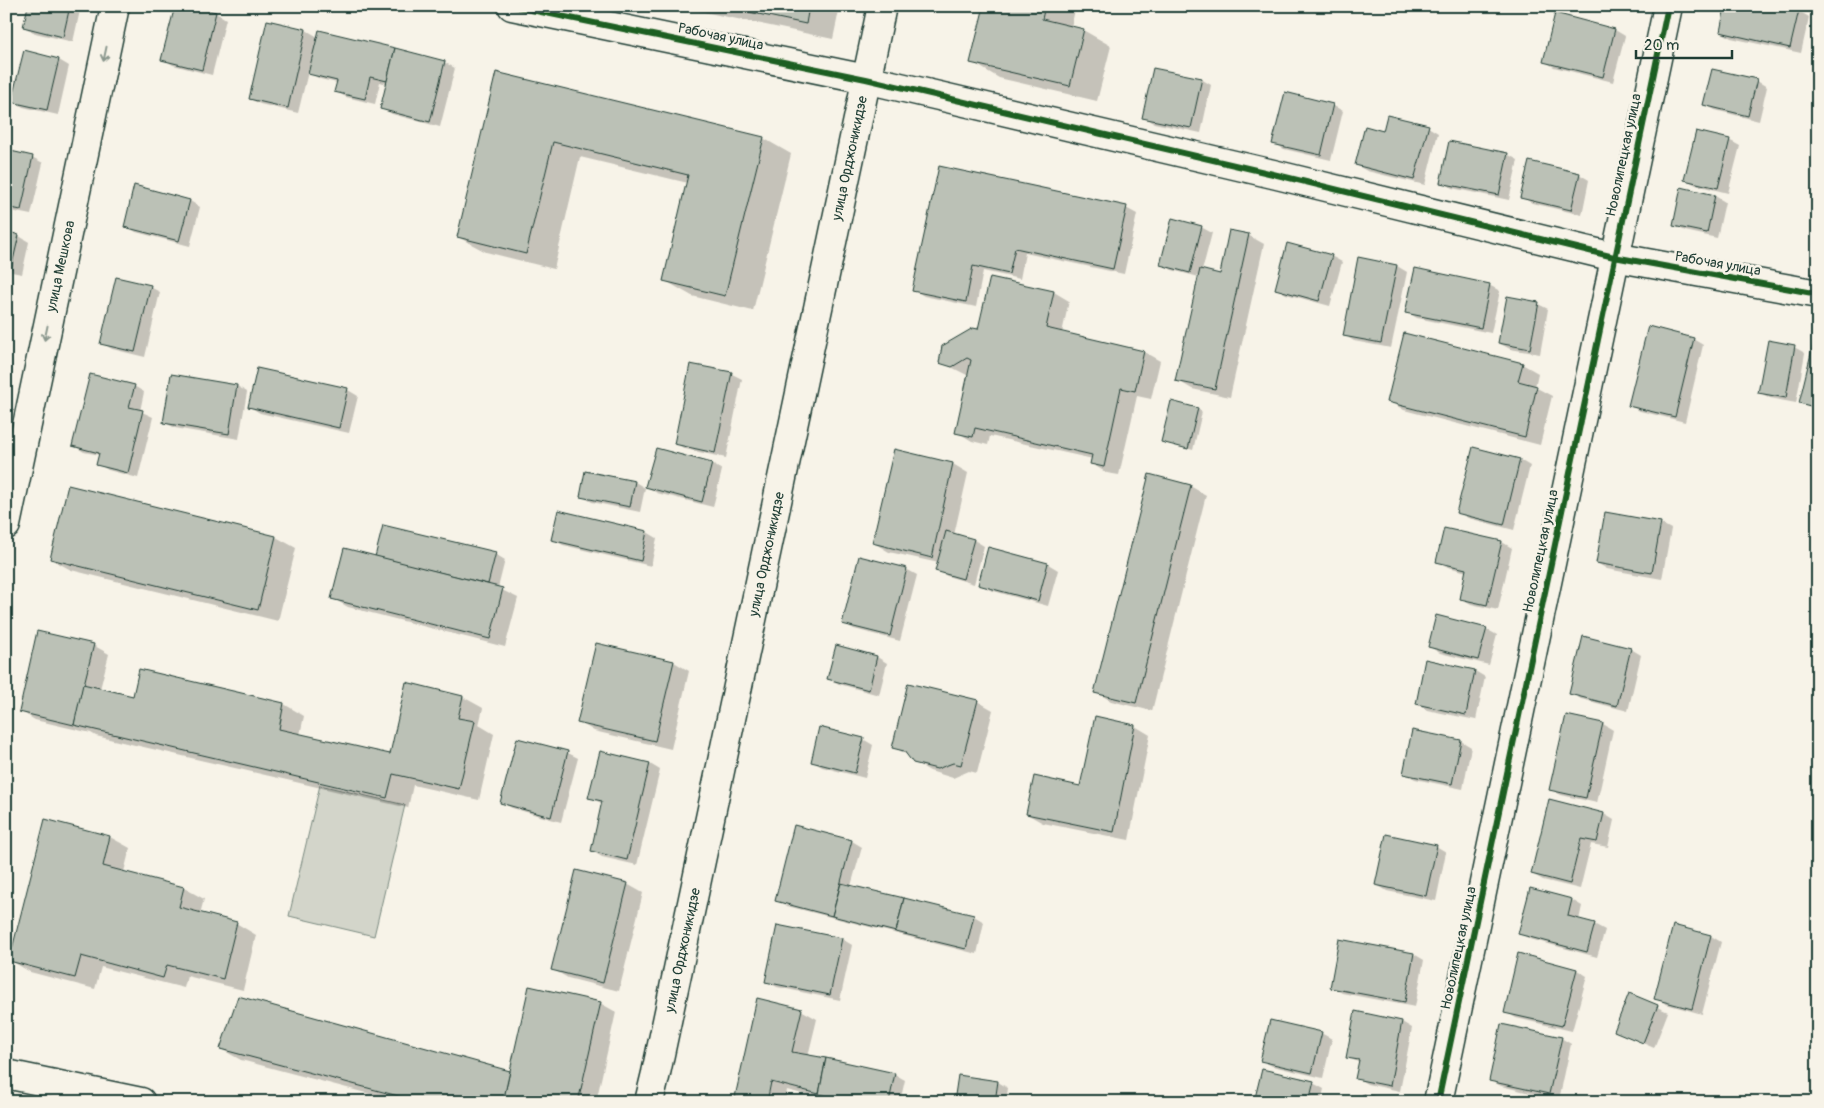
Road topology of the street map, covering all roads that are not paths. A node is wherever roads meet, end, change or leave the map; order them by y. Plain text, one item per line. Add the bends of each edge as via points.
1 (115, 6) edge
2 (512, 6) edge
3 (882, 6) edge
4 (1668, 6) edge
5 (866, 79) junction
6 (1614, 257) junction
7 (1818, 294) edge
8 (6, 525) edge
9 (6, 1074) edge
10 (141, 1102) edge
11 (649, 1102) edge
12 (1438, 1102) edge

1 -> 8 street, улица Мешкова
2 - 5 street, Рабочая улица
3 - 5 street, улица Орджоникидзе
4 - 6 street, Новолипецкая улица
5 - 6 street, Рабочая улица
5 - 11 street, улица Орджоникидзе
6 - 7 street, Рабочая улица
6 - 12 street, Новолипецкая улица
9 - 10 street

